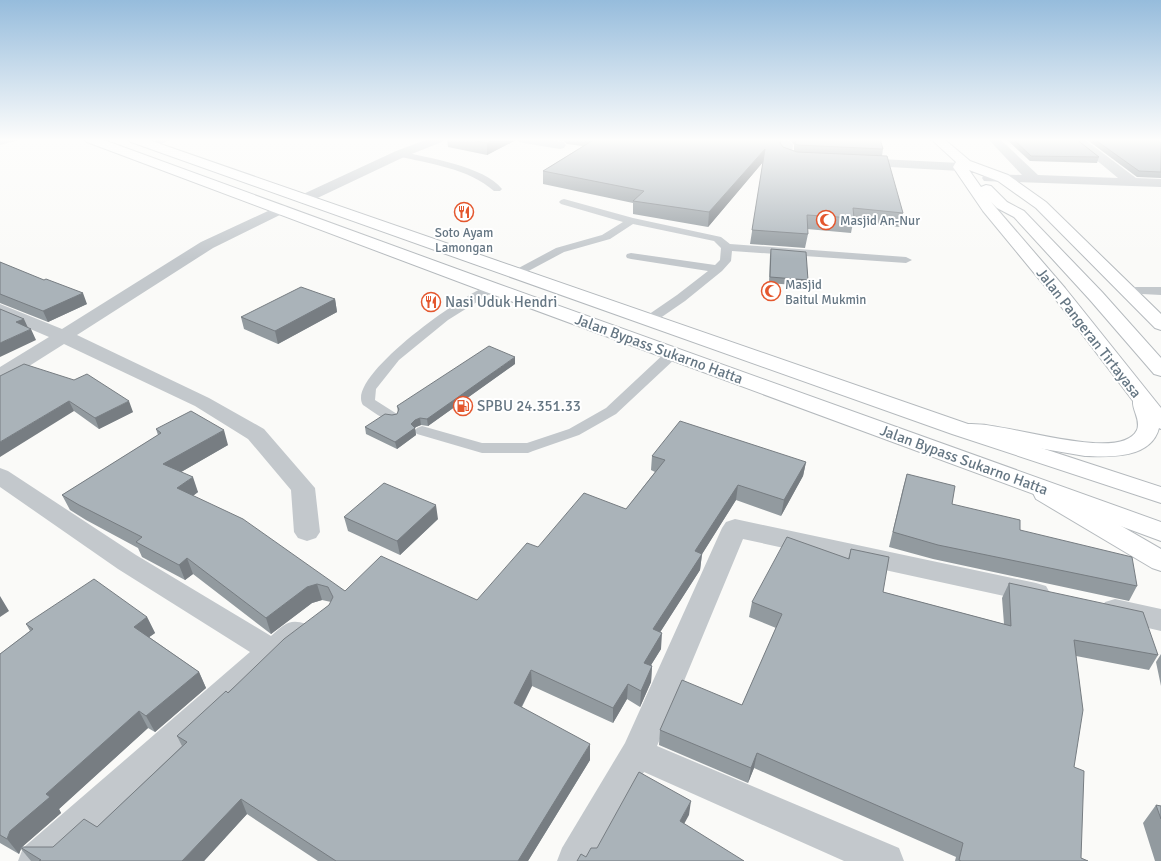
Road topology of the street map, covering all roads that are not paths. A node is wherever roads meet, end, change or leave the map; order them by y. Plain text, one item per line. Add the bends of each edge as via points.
1 (200, 179) edge
2 (249, 179) edge
3 (346, 179) edge
4 (485, 179) edge
5 (972, 179) edge
6 (976, 179) edge
7 (997, 179) edge
8 (998, 179) edge
9 (1063, 179) edge
10 (1128, 179) edge
11 (1132, 182) junction
12 (1161, 183) edge
13 (497, 189) dead end
14 (304, 199) junction
15 (564, 202) dead end
16 (281, 209) junction
17 (1020, 214) junction
18 (631, 221) junction
19 (727, 247) junction
20 (631, 256) dead end
21 (906, 260) dead end
22 (718, 269) junction
23 (517, 274) junction
24 (492, 288) junction
25 (1127, 291) junction
26 (1161, 291) edge
27 (0, 309) edge
28 (649, 320) junction
29 (1161, 324) edge
30 (63, 336) junction
31 (672, 354) junction
32 (1161, 370) edge
33 (0, 376) edge
34 (1143, 401) junction
35 (392, 417) edge
36 (1161, 422) edge
37 (960, 429) junction
38 (422, 431) dead end
39 (0, 476) edge
40 (1034, 486) junction
41 (1161, 495) edge
42 (307, 532) dead end
43 (1161, 532) edge
44 (1161, 561) edge
45 (1060, 598) edge
46 (1091, 605) edge
47 (316, 617) edge
48 (1161, 620) edge
49 (272, 651) junction
50 (637, 753) junction
51 (36, 861) edge
52 (575, 861) edge
53 (886, 861) edge

1 - 16 main road, Jalan Bypass Sukarno Hatta
2 - 14 main road, Jalan Bypass Sukarno Hatta
3 - 14 street
4 - 13 lane
5 - 34 main road, Jalan Pangeran Tirtayasa via 988,208 1059,292
6 - 17 main road, Jalan Pangeran Tirtayasa via 1002,205
7 - 17 main road, Jalan Pangeran Tirtayasa via 1020,206
8 - 25 main road, Jalan Pangeran Tirtayasa via 1041,204
9 - 11 street
10 - 11 street
11 - 12 street
14 - 23 main road, Jalan Bypass Sukarno Hatta
15 - 18 lane
16 - 24 main road, Jalan Bypass Sukarno Hatta
16 - 30 street via 207,245
17 - 32 main road, Jalan Pangeran Tirtayasa
18 - 19 lane via 717,239
18 - 23 lane via 606,237 560,250
19 - 21 lane
19 - 22 lane via 725,261
20 - 22 lane
22 - 28 lane
23 - 28 main road, Jalan Bypass Sukarno Hatta
24 - 31 main road, Jalan Bypass Sukarno Hatta
24 - 35 lane via 444,317 394,357 369,389 368,402
25 - 26 lane
25 - 29 main road, Jalan Pangeran Tirtayasa
27 - 30 street
28 - 37 main road, Jalan Bypass Sukarno Hatta
30 - 33 street
30 - 42 street via 202,402 256,434 303,488
31 - 38 lane via 612,410 574,432 528,448 482,448
31 - 40 main road, Jalan Bypass Sukarno Hatta
34 - 36 main road
34 - 37 main road, Jalan Pangeran Tirtayasa via 1149,423 1148,431 1144,438 1124,448 1078,449
37 - 41 main road, Jalan Bypass Sukarno Hatta
39 - 49 street via 127,562
40 - 43 main road, Jalan Bypass Sukarno Hatta
40 - 44 main road
45 - 50 street via 735,528
46 - 48 street
47 - 49 street
49 - 51 street
50 - 52 street
50 - 53 street

